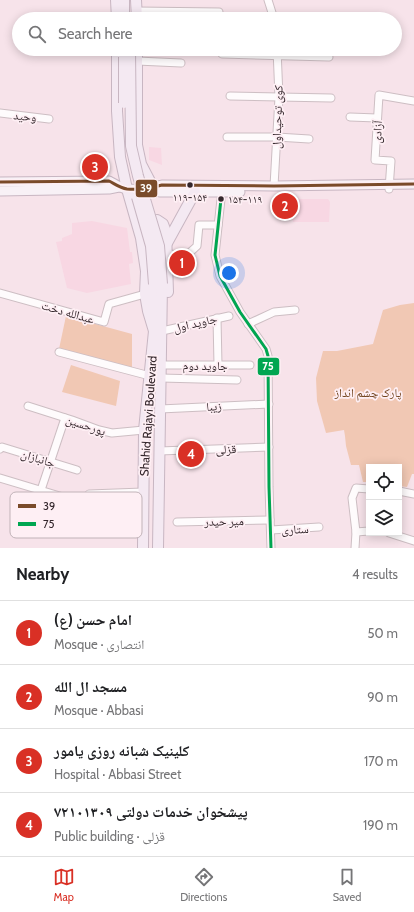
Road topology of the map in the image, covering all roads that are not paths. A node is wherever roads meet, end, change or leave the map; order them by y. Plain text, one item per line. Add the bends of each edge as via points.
1 (116, 0) edge
2 (124, 0) edge
3 (130, 0) edge
4 (136, 0) edge
5 (268, 0) edge
6 (117, 12) edge
7 (124, 12) edge
8 (134, 12) edge
9 (135, 12) edge
10 (272, 12) edge
11 (117, 56) edge
12 (124, 56) edge
13 (130, 56) edge
14 (137, 56) edge
15 (278, 56) edge
16 (316, 56) edge
17 (329, 57) dead end
18 (137, 61) junction
19 (181, 63) dead end
20 (116, 83) junction
21 (137, 83) junction
22 (230, 96) dead end
23 (279, 97) junction
24 (330, 98) dead end
25 (414, 101) edge
26 (0, 114) edge
27 (350, 117) dead end
28 (378, 118) junction
29 (49, 119) dead end
30 (277, 137) junction
31 (227, 138) dead end
32 (309, 139) dead end
33 (0, 182) edge
34 (414, 184) edge
35 (274, 186) junction
36 (389, 186) junction
37 (153, 187) junction
38 (123, 188) junction
39 (414, 188) edge
40 (0, 191) edge
41 (195, 192) junction
42 (221, 199) dead end
43 (218, 225) junction
44 (139, 227) junction
45 (166, 250) junction
46 (158, 284) junction
47 (0, 293) edge
48 (145, 294) junction
49 (295, 310) dead end
50 (229, 316) dead end
51 (217, 318) junction
52 (248, 324) junction
53 (158, 331) junction
54 (59, 352) dead end
55 (161, 365) junction
56 (218, 365) junction
57 (250, 365) dead end
58 (150, 376) junction
59 (161, 378) junction
60 (237, 380) dead end
61 (269, 404) junction
62 (28, 406) dead end
63 (160, 409) junction
64 (65, 418) junction
65 (144, 430) junction
66 (269, 447) junction
67 (0, 449) edge
68 (159, 451) junction
69 (50, 462) junction
70 (77, 470) dead end
71 (0, 478) edge
72 (366, 489) edge
73 (41, 490) junction
74 (47, 492) edge
75 (143, 492) joint
76 (402, 492) edge
77 (414, 494) edge
78 (270, 520) junction
79 (177, 522) dead end
80 (319, 527) dead end
81 (271, 530) junction
82 (366, 531) edge
83 (356, 532) junction
84 (398, 536) edge
85 (414, 541) edge
86 (143, 548) edge
87 (158, 548) edge
88 (271, 548) edge
89 (355, 548) edge

1 - 6 highway
2 - 7 highway
3 - 8 highway
4 - 9 highway
5 - 10 street
11 - 20 highway
12 - 46 highway, bridge via 125,150 151,246
13 - 46 highway, bridge via 131,146 159,246
14 - 18 highway
15 - 23 street, کوی توحیداول
16 - 17 street
18 - 19 street
18 - 21 highway
20 - 21 highway via 126,91
20 - 38 highway
21 - 37 highway via 137,145 141,164
22 - 23 street
23 - 24 street
23 - 30 street, کوی توحیداول
25 - 28 street, آزادی via 379,95
26 - 29 street, وحید
27 - 28 street
28 - 36 street, آزادی via 375,160 391,161
30 - 31 street
30 - 32 street
30 - 35 street, کوی توحیداول
33 - 38 main road via 109,181
34 - 36 main road
35 - 36 main road
35 - 37 main road
36 - 39 main road
36 - 41 main road
37 - 38 main road
37 - 41 main road via 160,192
38 - 40 main road
38 - 44 highway
41 - 45 highway
42 - 43 street
43 - 45 street via 199,225 197,246 187,255
43 - 52 street via 215,255 220,276
44 - 45 highway via 142,223 157,220 163,224 166,232
44 - 48 highway via 146,271
45 - 53 highway via 168,302
46 - 53 highway, Shahid Rajayi Boulevard
47 - 48 street, عبدالله دخت via 104,322 109,304
48 - 53 highway via 148,311
49 - 52 street via 274,312
50 - 51 street, جاوید اول
51 - 53 street, جاوید اول
51 - 56 street
52 - 61 street via 266,349 268,356
53 - 55 highway, Shahid Rajayi Boulevard
53 - 58 highway, Shahid Rajayi Boulevard
54 - 58 street
55 - 56 street, جاوید دوم
55 - 59 highway, Shahid Rajayi Boulevard
56 - 57 street, جاوید دوم
58 - 65 highway, Shahid Rajayi Boulevard
59 - 60 street
59 - 63 highway, Shahid Rajayi Boulevard
61 - 63 street, زیبا
61 - 66 street
62 - 64 street, پورحسین
63 - 68 highway, Shahid Rajayi Boulevard
64 - 65 street, پورحسین via 112,433
64 - 69 street
65 - 75 highway, Shahid Rajayi Boulevard
66 - 68 street, قزلی
66 - 78 street
67 - 69 street, جانبازان via 2,447
68 - 87 highway, Shahid Rajayi Boulevard
69 - 70 street, جانبازان
69 - 73 street
71 - 73 street
72 - 83 street via 356,488 352,498
73 - 74 street
75 - 86 highway, Shahid Rajayi Boulevard
76 - 77 street
78 - 79 street, میر حیدر
78 - 81 street
80 - 81 street, ستاری
81 - 88 street
82 - 83 street
83 - 89 street
84 - 85 street

